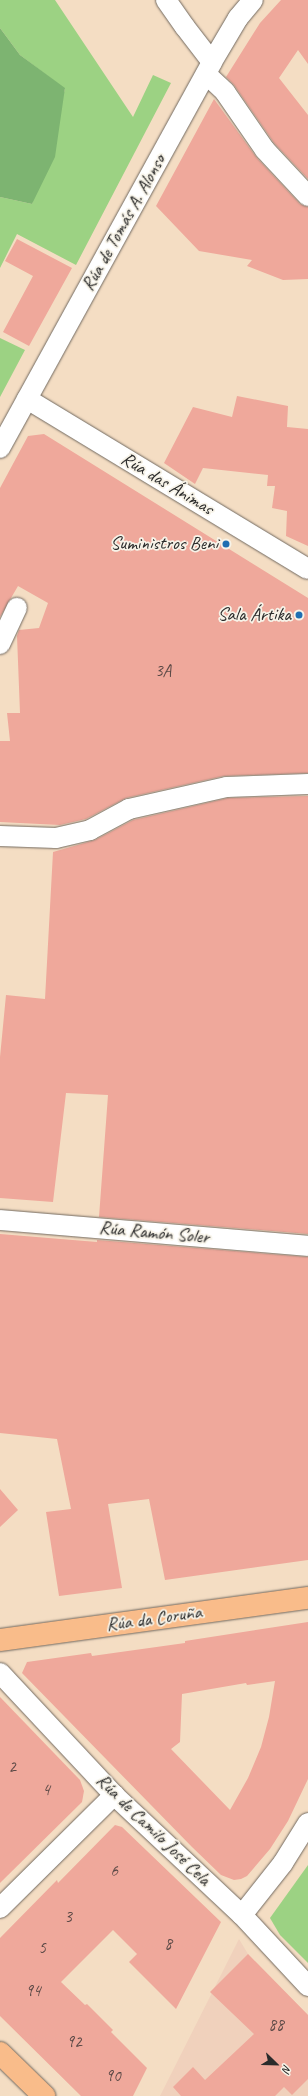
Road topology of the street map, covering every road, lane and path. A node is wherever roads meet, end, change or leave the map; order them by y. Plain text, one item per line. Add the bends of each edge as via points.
1 (166, 0) edge
2 (253, 0) edge
3 (209, 68) junction
4 (308, 196) edge
5 (27, 399) junction
6 (8, 416) edge
7 (0, 448) edge
8 (308, 569) edge
9 (17, 608) dead end
10 (0, 644) edge
11 (308, 784) edge
12 (0, 836) edge
13 (0, 1220) edge
14 (308, 1246) edge
15 (308, 1598) edge
16 (0, 1640) edge
17 (0, 1672) edge
18 (114, 1795) junction
19 (308, 1823) edge
20 (0, 1908) edge
21 (242, 1915) junction
22 (308, 1986) edge
23 (0, 2053) edge
24 (44, 2096) edge

1 - 3 street
2 - 3 street, Rúa de Tomás A. Alonso via 238,18
3 - 4 street via 265,150
3 - 5 street, Rúa de Tomás A. Alonso
5 - 6 street, Rúa de Tomás A. Alonso
5 - 8 street, Rúa das Ánimas
6 - 7 street, Rúa de Tomás A. Alonso
9 - 10 street
11 - 12 street via 227,787 129,809 90,830 56,838
13 - 14 street, Rúa Ramón Soler
15 - 16 main road, Rúa da Coruña
17 - 18 street, Rúa de Camilo José Cela
18 - 20 street
18 - 21 street, Rúa de Camilo José Cela
19 - 21 street via 283,1863
21 - 22 street, Rúa de Camilo José Cela
23 - 24 main road

